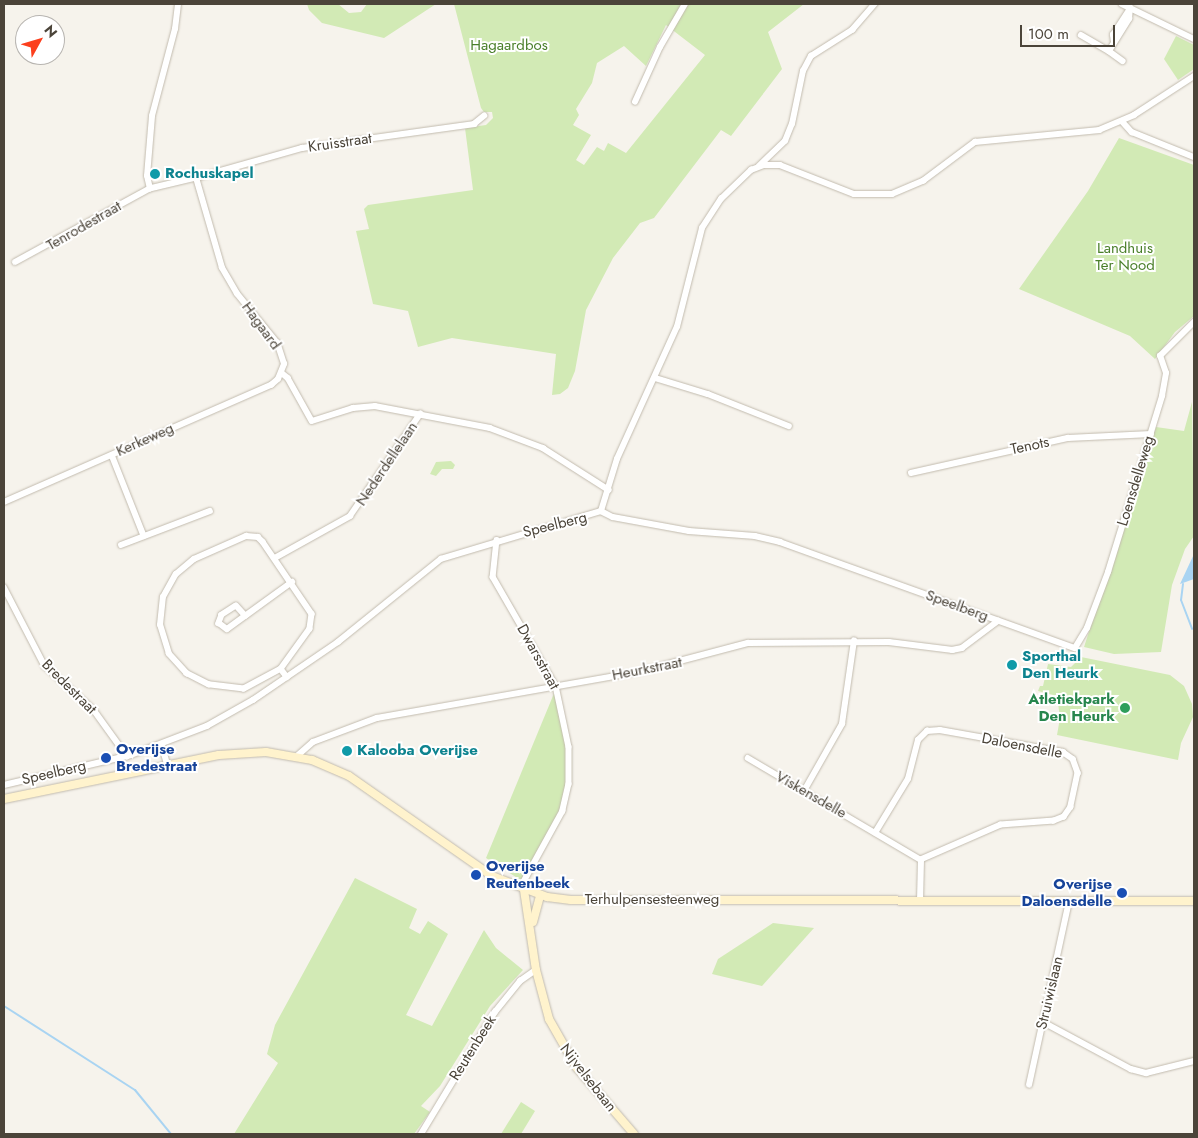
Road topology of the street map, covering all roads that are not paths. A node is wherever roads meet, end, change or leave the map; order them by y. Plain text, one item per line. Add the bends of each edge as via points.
1 (178, 4) edge
2 (685, 4) edge
3 (875, 4) edge
4 (1122, 4) edge
5 (1130, 8) junction
6 (1081, 35) dead end
7 (1194, 39) edge
8 (1109, 51) junction
9 (1123, 61) dead end
10 (1194, 76) edge
11 (636, 102) dead end
12 (484, 116) dead end
13 (1122, 121) junction
14 (1194, 157) edge
15 (759, 166) junction
16 (196, 178) junction
17 (150, 189) junction
18 (16, 262) dead end
19 (1194, 322) edge
20 (282, 373) junction
21 (655, 378) junction
22 (420, 414) junction
23 (789, 426) dead end
24 (1151, 434) junction
25 (112, 455) junction
26 (911, 473) dead end
27 (609, 490) junction
28 (4, 502) edge
29 (210, 511) dead end
30 (601, 511) junction
31 (144, 536) junction
32 (497, 540) junction
33 (121, 545) dead end
34 (275, 558) junction
35 (292, 582) junction
36 (4, 587) edge
37 (245, 616) junction
38 (998, 621) junction
39 (854, 641) junction
40 (1075, 648) joint
41 (281, 669) junction
42 (273, 674) junction
43 (287, 677) junction
44 (278, 683) junction
45 (556, 686) junction
46 (162, 745) junction
47 (127, 756) junction
48 (297, 756) junction
49 (748, 758) dead end
50 (168, 766) junction
51 (4, 785) edge
52 (804, 791) junction
53 (4, 799) edge
54 (875, 833) junction
55 (921, 860) junction
56 (524, 890) junction
57 (540, 895) junction
58 (920, 901) junction
59 (1069, 901) junction
60 (1194, 902) edge
61 (532, 930) junction
62 (536, 970) junction
63 (1043, 1022) junction
64 (1194, 1061) edge
65 (1029, 1084) dead end
66 (421, 1134) edge
67 (634, 1134) edge

1 - 17 street via 175,29 152,116 147,176
2 - 11 street via 660,47
3 - 15 street via 852,30 811,56 802,71 792,124 785,141
4 - 5 street
5 - 7 street
5 - 8 street via 1128,19
6 - 8 street
8 - 9 street
10 - 13 street
12 - 16 street, Kruisstraat via 474,124 302,148
13 - 14 street via 1132,132
13 - 15 street via 1080,134 975,142 917,185 881,196 840,190 780,165
15 - 21 street via 747,172 729,190 702,228 677,327
16 - 17 street
16 - 20 street, Hagaard via 222,268 237,294 277,343 284,364
17 - 18 street, Tenrodestraat
19 - 24 street, Loensdelleweg via 1160,356 1166,373
20 - 22 street, Hagaard via 312,421 364,406
20 - 25 street, Kerkeweg via 271,385
21 - 23 street via 708,394
21 - 27 street via 616,459
22 - 27 street, Hagaard via 490,428 535,445
22 - 34 street, Nederdellelaan via 350,516
24 - 26 street, Tenots via 1068,438
24 - 40 street, Loensdelleweg via 1108,572 1087,628
25 - 28 street, Kerkeweg
25 - 31 street
27 - 30 street
29 - 31 street
30 - 32 street, Speelberg
30 - 38 street, Speelberg via 622,519 780,542
31 - 33 street
32 - 43 street, Speelberg via 453,554 430,566 361,625
32 - 45 street, Dwarsstraat via 492,571 495,584
34 - 35 street
34 - 42 street via 263,542 250,535 208,553 176,574 160,610 161,633 169,654 186,674 221,688 244,689
35 - 37 street
35 - 41 street via 309,607 312,620 296,651
36 - 47 street, Bredestraat via 45,666 94,710
37 - 37 street via 226,629 219,623 222,615 236,606
38 - 39 street, Heurkstraat via 955,650 900,642
38 - 40 street, Speelberg
39 - 45 street, Heurkstraat via 748,643 690,660
39 - 52 street via 842,724
41 - 42 street
41 - 43 street
42 - 44 street
43 - 44 street, Speelberg
44 - 46 street, Speelberg via 207,726
45 - 48 street, Heurkstraat via 369,720 313,742
45 - 56 street, Dwarsstraat via 569,747 568,794 555,830 524,882
46 - 47 street, Speelberg
46 - 50 street
47 - 51 street, Speelberg
48 - 50 main road, Terhulpensesteenweg via 249,751
48 - 56 main road, Terhulpensesteenweg via 349,776 474,865
49 - 52 street, Viskensdelle
50 - 53 main road, Terhulpensesteenweg
52 - 54 street, Viskensdelle
54 - 55 street
54 - 55 street, Daloensdelle via 908,779 918,740 927,731 940,730 1063,752 1073,759 1078,773 1071,807 1064,817 1054,821 1001,825
55 - 58 street
56 - 57 main road, Terhulpensesteenweg
56 - 61 main road, Nijvelsebaan
57 - 58 main road, Terhulpensesteenweg via 571,900
57 - 61 main road, Nijvelsebaan via 534,910
58 - 59 main road, Terhulpensesteenweg
59 - 60 main road, Terhulpensesteenweg
59 - 63 street, Struiwislaan
61 - 62 main road, Nijvelsebaan
62 - 66 street, Reutenbeek via 520,981 495,1012
62 - 67 main road, Nijvelsebaan via 543,1002 561,1045 587,1081
63 - 64 street via 1139,1071 1161,1071
63 - 65 street, Struiwislaan

